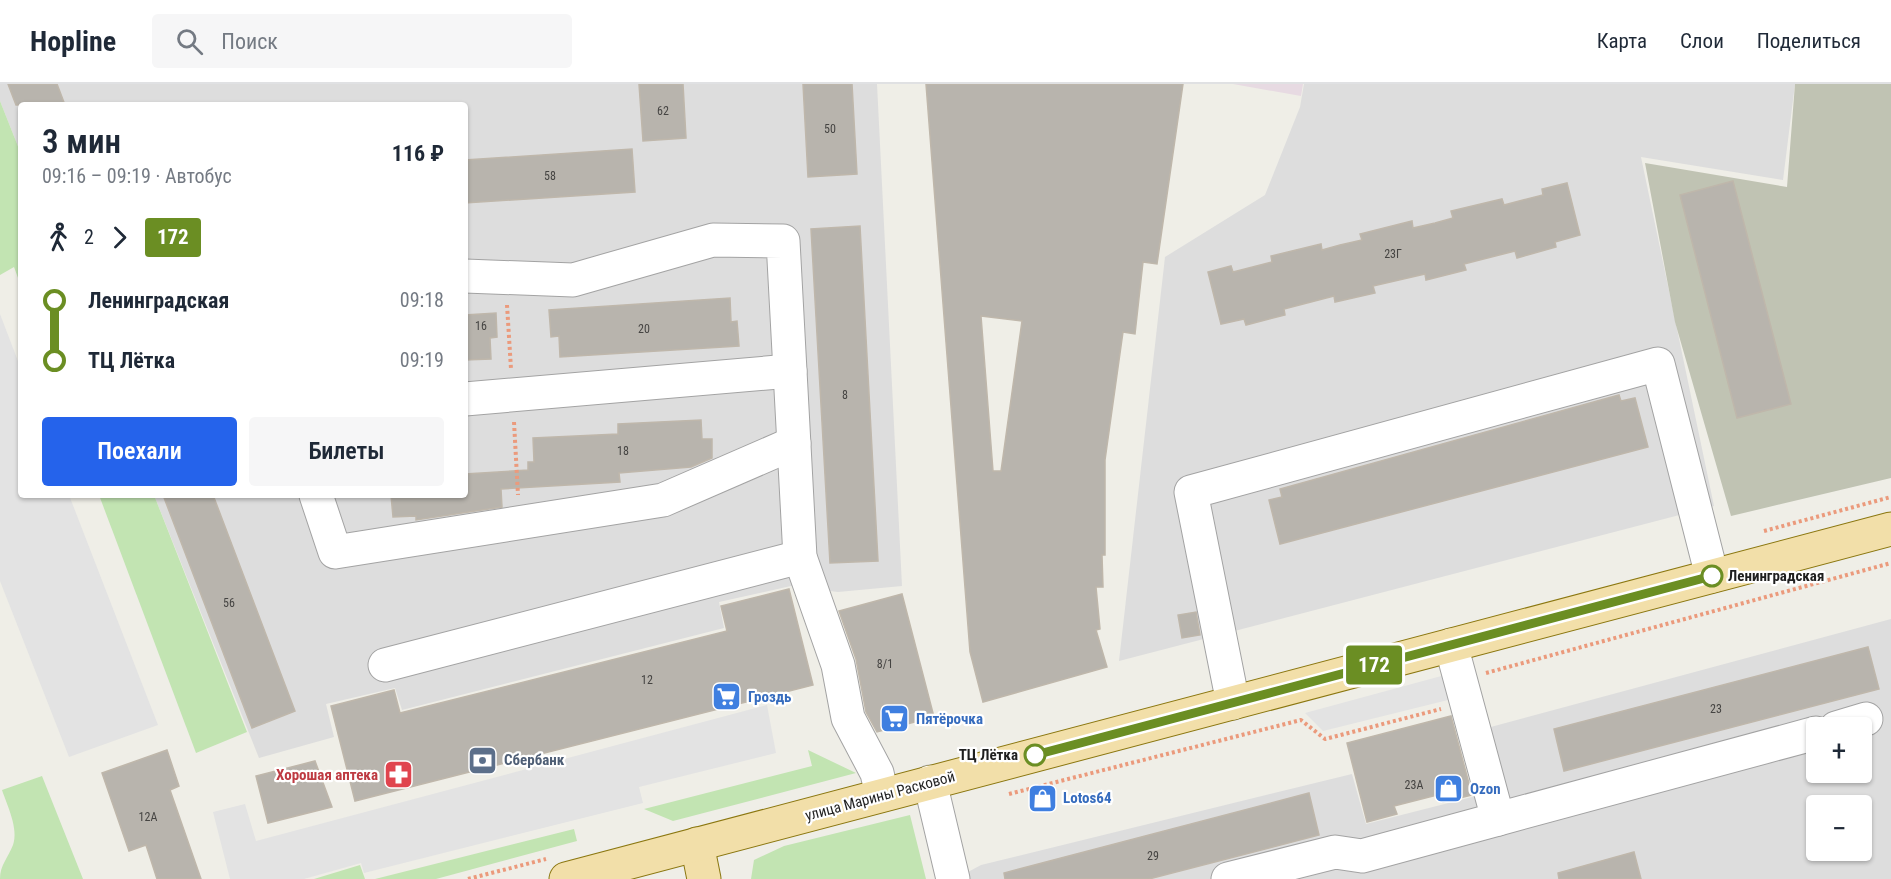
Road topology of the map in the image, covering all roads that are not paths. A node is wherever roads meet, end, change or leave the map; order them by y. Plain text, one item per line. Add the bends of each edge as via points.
1 (468, 276) edge
2 (790, 371) junction
3 (468, 399) edge
4 (794, 443) junction
5 (316, 498) edge
6 (1891, 529) edge
7 (800, 557) junction
8 (1712, 576) junction
9 (1451, 645) junction
10 (385, 665) dead end
11 (1233, 703) junction
12 (1806, 736) edge
13 (930, 782) junction
14 (882, 795) junction
15 (1498, 819) junction
16 (697, 844) junction
17 (654, 868) edge
18 (566, 879) edge
19 (704, 879) edge
20 (953, 879) edge
21 (1230, 879) edge

1 - 2 lane via 573,280 713,240 783,241
2 - 3 lane
2 - 4 lane
4 - 5 lane via 663,500 334,552
4 - 7 lane
6 - 8 main road, улица Марины Расковой
7 - 10 lane
7 - 14 lane via 838,665 848,718 878,773
8 - 9 main road, улица Марины Расковой
8 - 11 lane via 1658,364 1191,492
9 - 11 main road, улица Марины Расковой
9 - 15 lane
11 - 13 main road, улица Марины Расковой
12 - 15 lane
13 - 14 main road, улица Марины Расковой
13 - 20 lane
14 - 16 main road, улица Марины Расковой
15 - 21 lane via 1362,856 1335,852
16 - 17 main road, улица Марины Расковой
16 - 19 main road
17 - 18 main road, улица Марины Расковой

